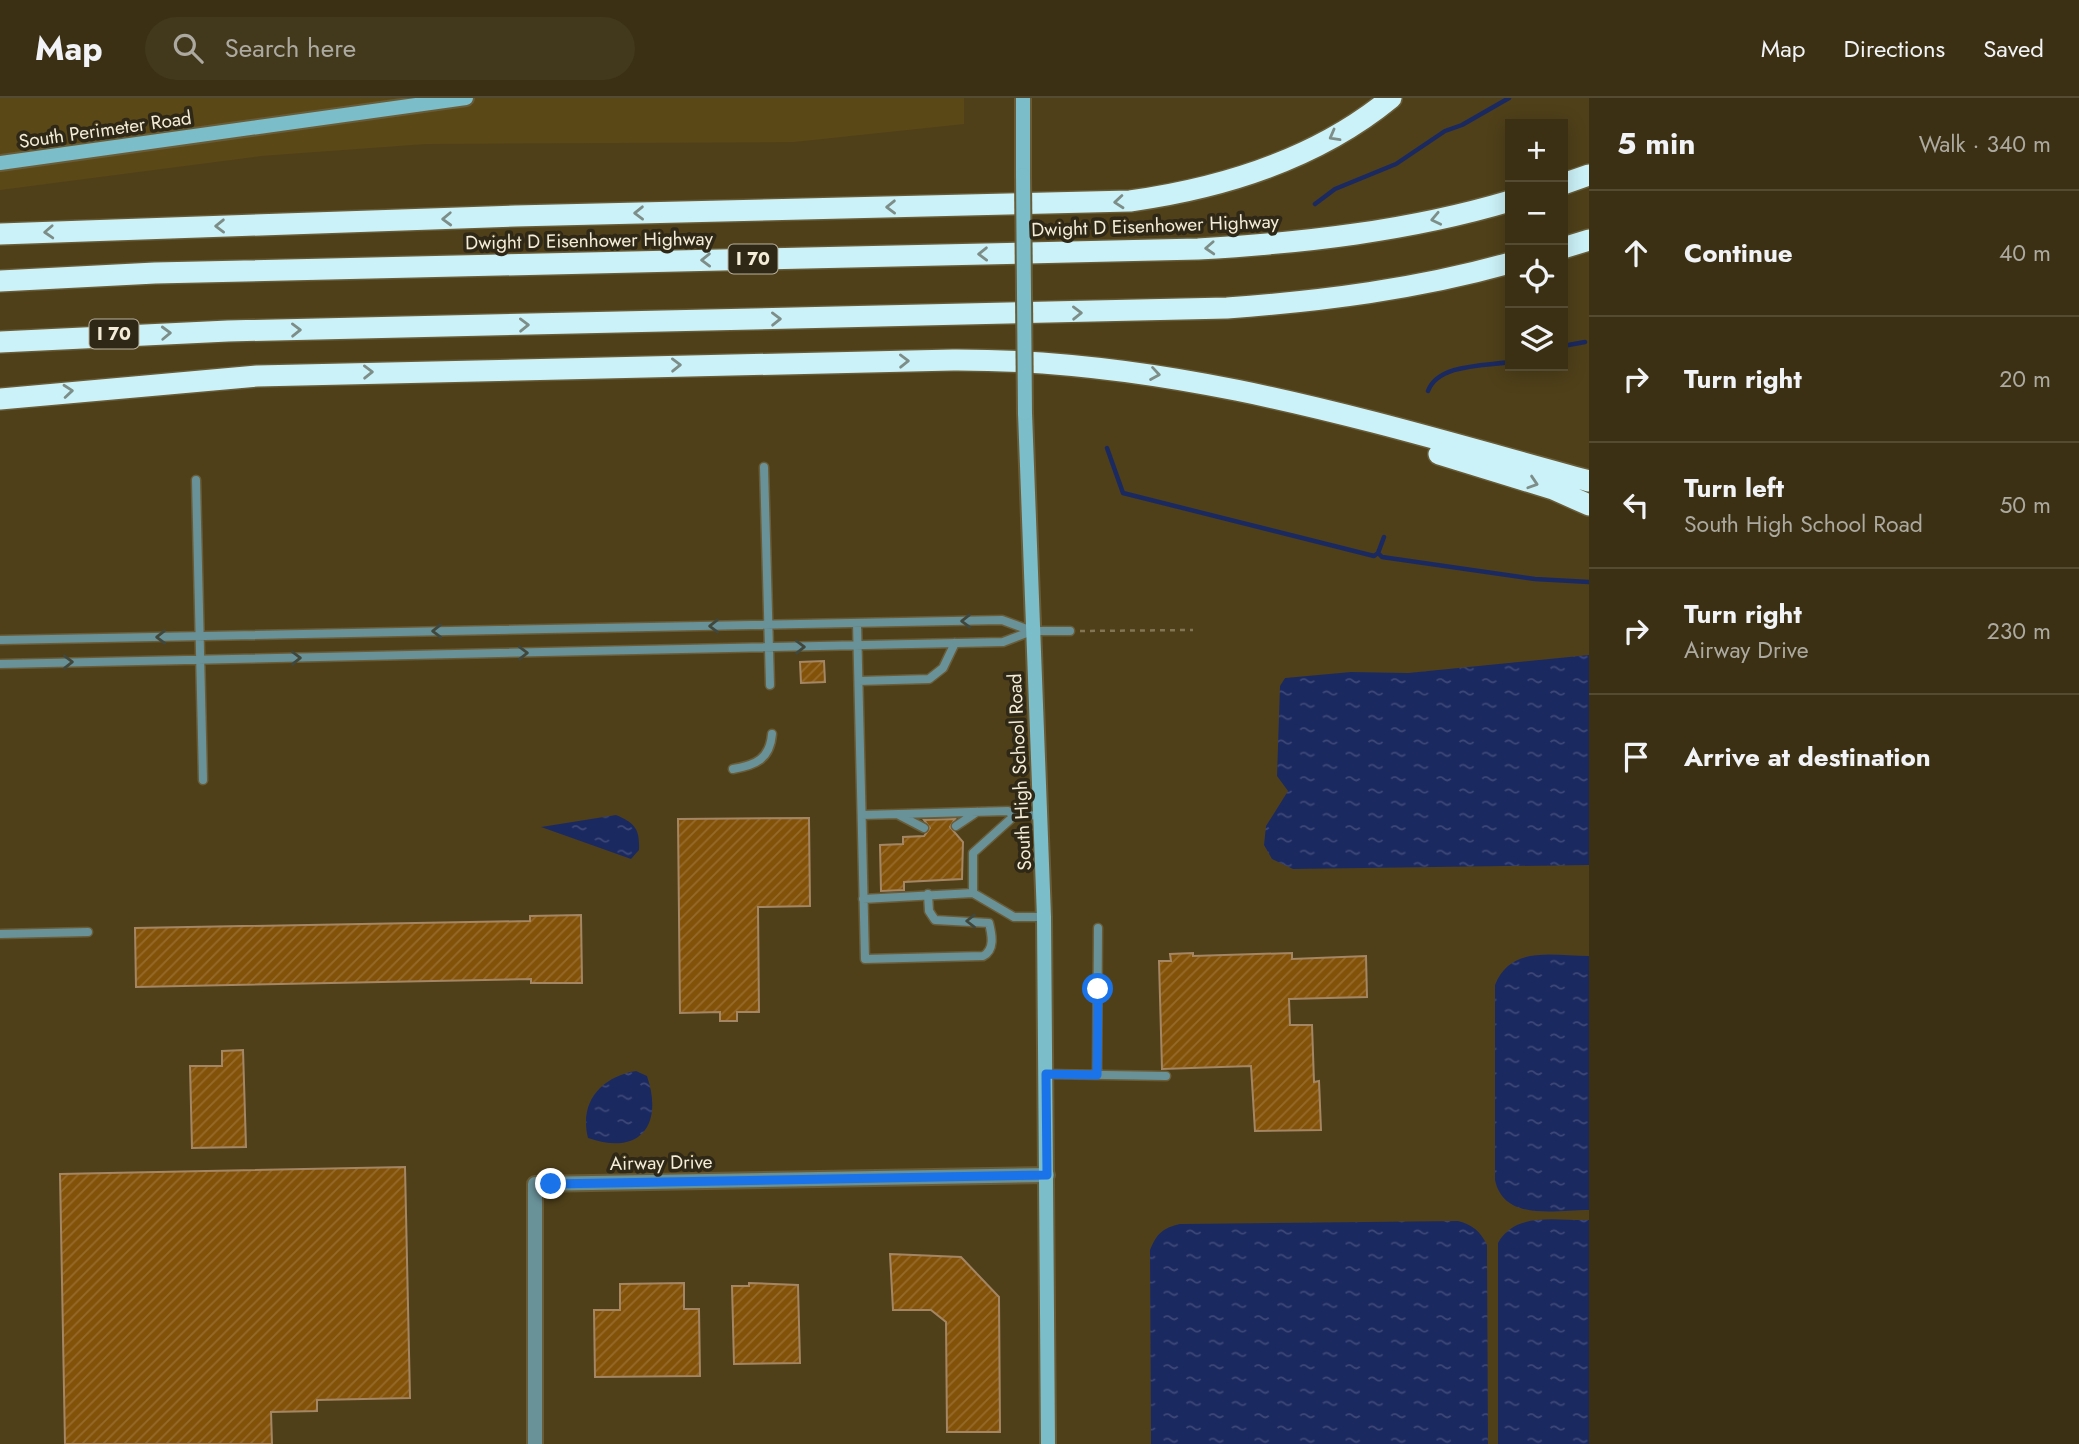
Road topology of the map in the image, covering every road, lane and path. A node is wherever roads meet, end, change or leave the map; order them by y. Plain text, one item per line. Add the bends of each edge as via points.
1 (466, 98) edge
2 (1023, 98) edge
3 (1391, 98) edge
4 (0, 163) edge
5 (1589, 175) edge
6 (1568, 182) edge
7 (1505, 202) edge
8 (0, 234) edge
9 (1589, 240) edge
10 (1568, 246) edge
11 (1505, 264) edge
12 (0, 281) edge
13 (0, 342) edge
14 (1199, 381) junction
15 (0, 399) edge
16 (764, 467) dead end
17 (196, 480) dead end
18 (1589, 481) edge
19 (1589, 505) edge
20 (857, 623) junction
21 (768, 625) junction
22 (1193, 630) dead end
23 (1032, 631) junction
24 (1070, 631) joint
25 (199, 636) junction
26 (0, 640) edge
27 (956, 643) junction
28 (858, 646) junction
29 (769, 647) junction
30 (199, 659) junction
31 (0, 664) edge
32 (859, 681) junction
33 (770, 685) dead end
34 (772, 734) dead end
35 (733, 769) dead end
36 (203, 780) dead end
37 (977, 812) junction
38 (896, 814) junction
39 (862, 815) junction
40 (1042, 815) junction
41 (1014, 816) junction
42 (956, 826) dead end
43 (924, 828) dead end
44 (973, 893) junction
45 (928, 894) junction
46 (863, 899) junction
47 (1044, 917) junction
48 (1098, 929) dead end
49 (88, 932) dead end
50 (0, 934) edge
51 (1046, 1074) junction
52 (1097, 1075) junction
53 (1166, 1076) dead end
54 (1047, 1175) junction
55 (535, 1444) edge
56 (1048, 1444) edge

1 - 4 street, South Perimeter Road
2 - 23 street, South High School Road, bridge
3 -> 8 highway via 1353,125 1280,163 1208,187 1130,201
5 - 6 highway
7 -> 12 highway, Dwight D Eisenhower Highway / I 70 via 1372,232 1221,248 179,272
9 - 10 highway
13 -> 11 highway, I 70 via 151,333 1227,308 1395,290
15 -> 14 highway via 257,376 940,360 1050,362
14 - 18 highway via 1322,407
14 -> 19 highway via 1510,475
16 - 21 lane
17 - 25 lane
20 - 21 lane
23 -> 20 lane via 1002,620
20 - 28 lane
21 -> 25 lane
21 - 29 lane
22 - 24 path
23 - 24 lane
23 - 27 lane via 1003,642
23 - 40 street, South High School Road
25 -> 26 lane
25 - 30 lane
27 - 28 lane
27 - 32 lane via 943,668 929,680
29 -> 28 lane
28 - 32 lane
30 -> 29 lane
29 - 33 lane
31 -> 30 lane
30 - 36 lane
32 - 39 lane
34 - 35 lane via 771,746 760,762
37 - 38 lane
37 - 41 lane via 1008,811
37 - 42 lane
38 - 39 lane
38 - 43 lane
39 - 46 lane
40 - 41 lane
40 - 47 street, South High School Road
41 - 44 lane via 973,853
44 - 45 lane
44 - 47 lane via 1014,917
45 - 46 lane
46 -> 45 lane via 865,959 983,956 991,947 989,923 935,920
47 - 51 street, South High School Road
48 - 52 lane
49 - 50 lane
51 - 52 lane
51 - 54 street, South High School Road
52 - 53 lane
54 - 55 street, Airway Drive via 535,1184
54 - 56 street, South High School Road

